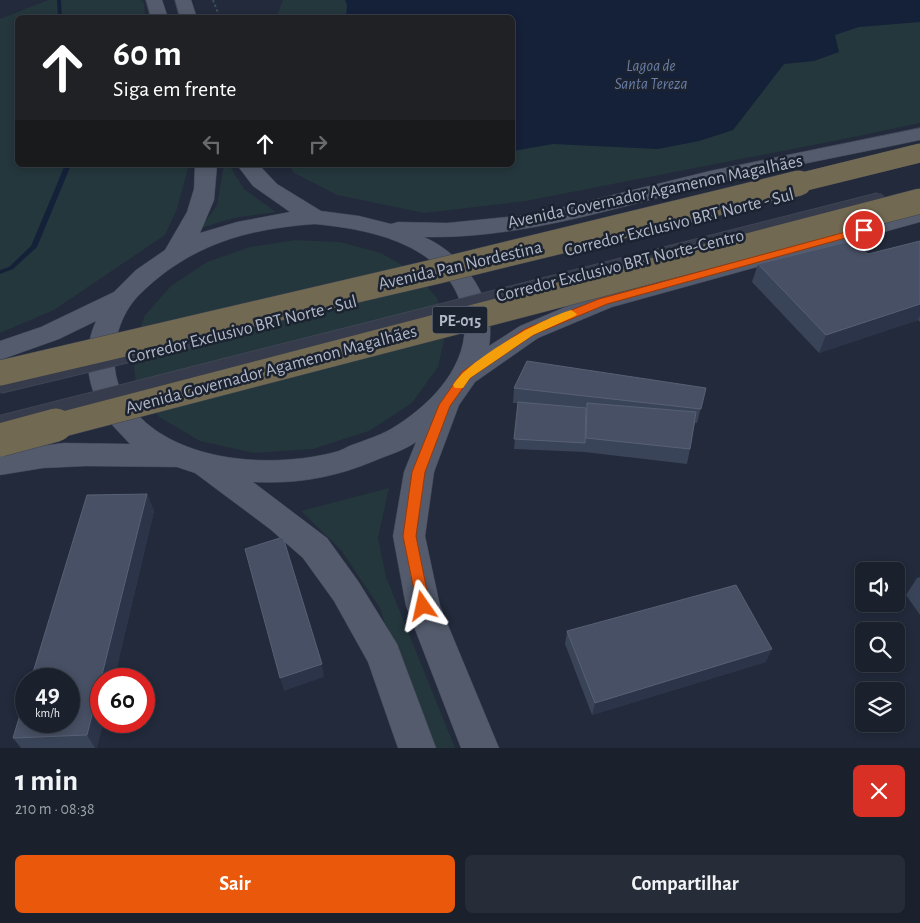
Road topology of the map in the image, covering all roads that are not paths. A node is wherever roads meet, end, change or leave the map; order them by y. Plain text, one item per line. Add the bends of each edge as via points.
1 (154, 0) edge
2 (183, 0) edge
3 (159, 15) edge
4 (188, 15) edge
5 (920, 134) edge
6 (920, 153) edge
7 (920, 162) edge
8 (206, 167) edge
9 (250, 167) edge
10 (920, 188) edge
11 (920, 201) edge
12 (920, 216) edge
13 (315, 217) junction
14 (389, 229) junction
15 (175, 253) junction
16 (122, 298) junction
17 (0, 351) edge
18 (0, 373) edge
19 (466, 375) junction
20 (0, 387) edge
21 (444, 405) junction
22 (0, 422) edge
23 (0, 440) edge
24 (191, 461) junction
25 (0, 463) edge
26 (417, 748) edge
27 (480, 748) edge

1 - 3 main road
2 - 4 main road
5 - 14 main road, Avenida Governador Agamenon Magalhães via 710,178 536,221 447,230
6 - 18 highway, Avenida Pan Nordestina, bridge via 438,271
7 - 20 lane, Corredor Exclusivo BRT Norte - Sul, bridge
8 - 15 main road via 201,206
9 - 13 main road via 279,195
10 - 22 lane, Corredor Exclusivo BRT Norte-Centro, bridge
11 - 23 highway, Avenida Governador Agamenon Magalhães / PE-015, bridge
12 - 19 main road via 603,301 529,332
13 - 14 main road via 353,220
13 - 15 main road via 286,218 238,228 200,240
14 - 19 main road via 440,256 459,275 472,297 478,322 476,348
15 - 16 main road
16 - 17 main road via 50,334
16 - 24 main road via 108,322 101,347 100,372 108,398 124,421 149,442
19 - 21 main road
21 - 24 main road via 398,440 336,464 268,473
21 - 27 main road via 419,472 410,536 423,606
24 - 25 main road via 58,455
24 - 26 main road via 244,492 315,548 346,591 384,656

